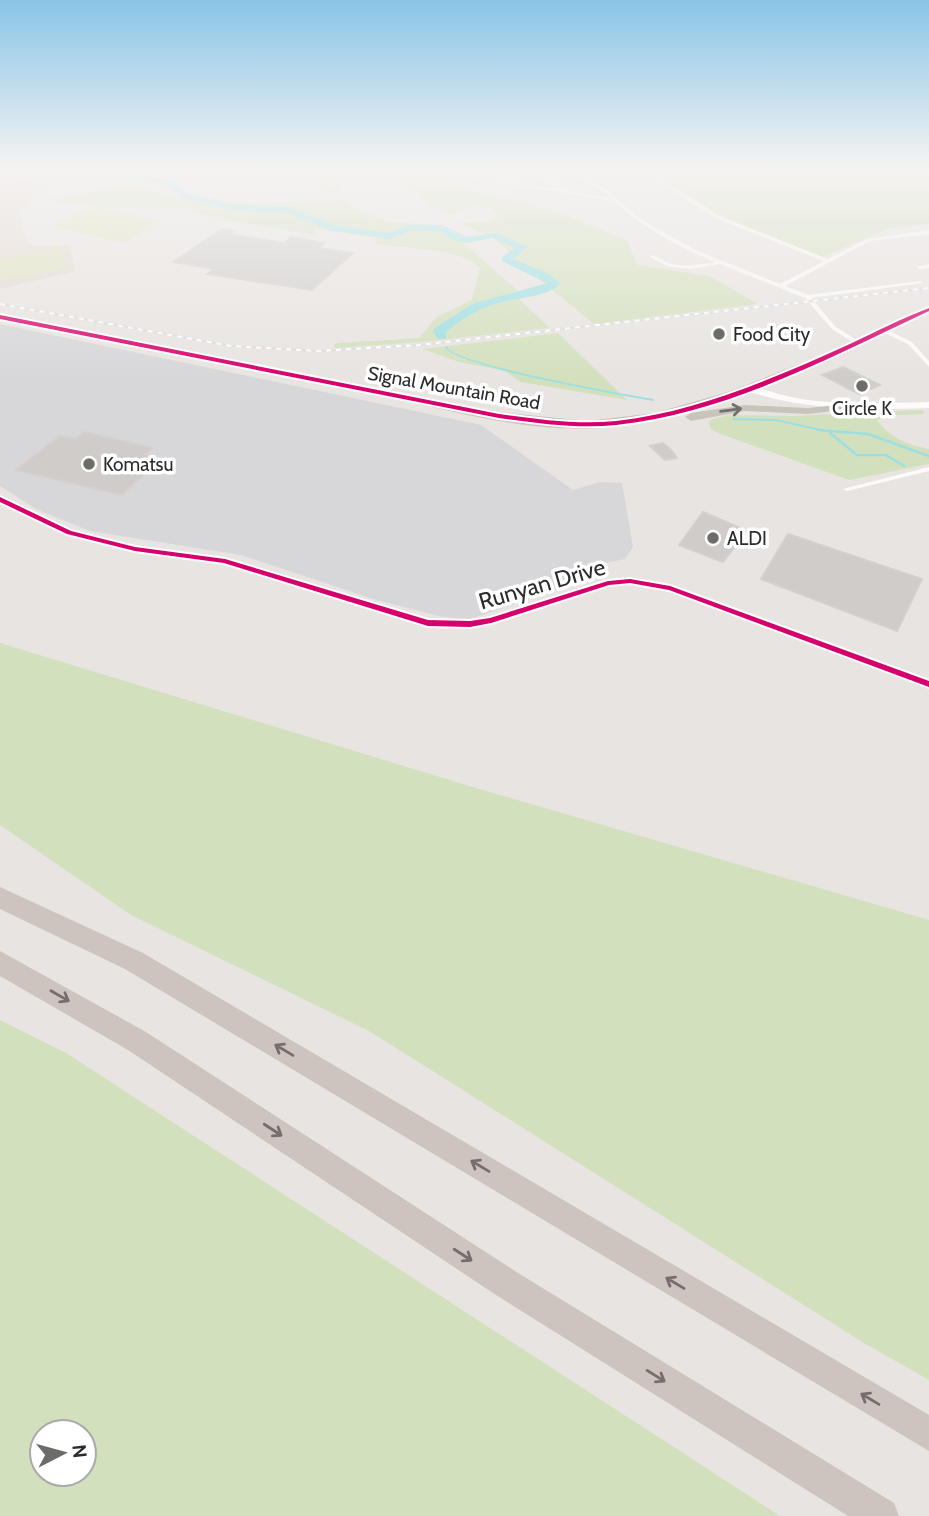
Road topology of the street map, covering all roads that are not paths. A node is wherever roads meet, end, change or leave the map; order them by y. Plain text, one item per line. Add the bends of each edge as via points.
1 (671, 238) edge
2 (769, 238) edge
3 (886, 238) edge
4 (652, 257) dead end
5 (828, 261) junction
6 (718, 263) junction
7 (929, 266) edge
8 (919, 267) dead end
9 (920, 283) dead end
10 (782, 285) junction
11 (807, 297) junction
12 (929, 309) edge
13 (0, 317) edge
14 (883, 330) junction
15 (856, 342) junction
16 (929, 365) edge
17 (748, 388) junction
18 (929, 405) edge
19 (847, 407) junction
20 (663, 416) junction
21 (929, 469) edge
22 (846, 489) dead end
23 (0, 499) edge
24 (929, 684) edge
25 (0, 897) edge
26 (0, 963) edge
27 (929, 1434) edge
28 (881, 1516) edge

1 - 6 street
2 - 5 street
3 - 5 street via 869,240
4 - 6 street via 679,269
5 - 10 street
6 - 10 street
7 - 8 street
9 - 11 street
10 - 11 street
11 - 15 street via 841,334
12 - 14 main road, Signal Mountain Road
13 - 20 main road, Signal Mountain Road via 499,416 612,424
14 - 15 main road, Signal Mountain Road
14 - 16 street via 910,343
15 - 17 main road, Signal Mountain Road
17 - 19 main road via 804,405
17 - 20 main road, Signal Mountain Road
18 - 19 main road
20 -> 19 main road via 696,417 745,408 808,411
21 - 22 street
23 - 24 street, Runyan Drive via 69,533 135,549 225,561 428,623 470,624 608,583 644,582 719,605
27 -> 25 highway via 134,961
26 -> 28 highway via 137,1041 519,1291

